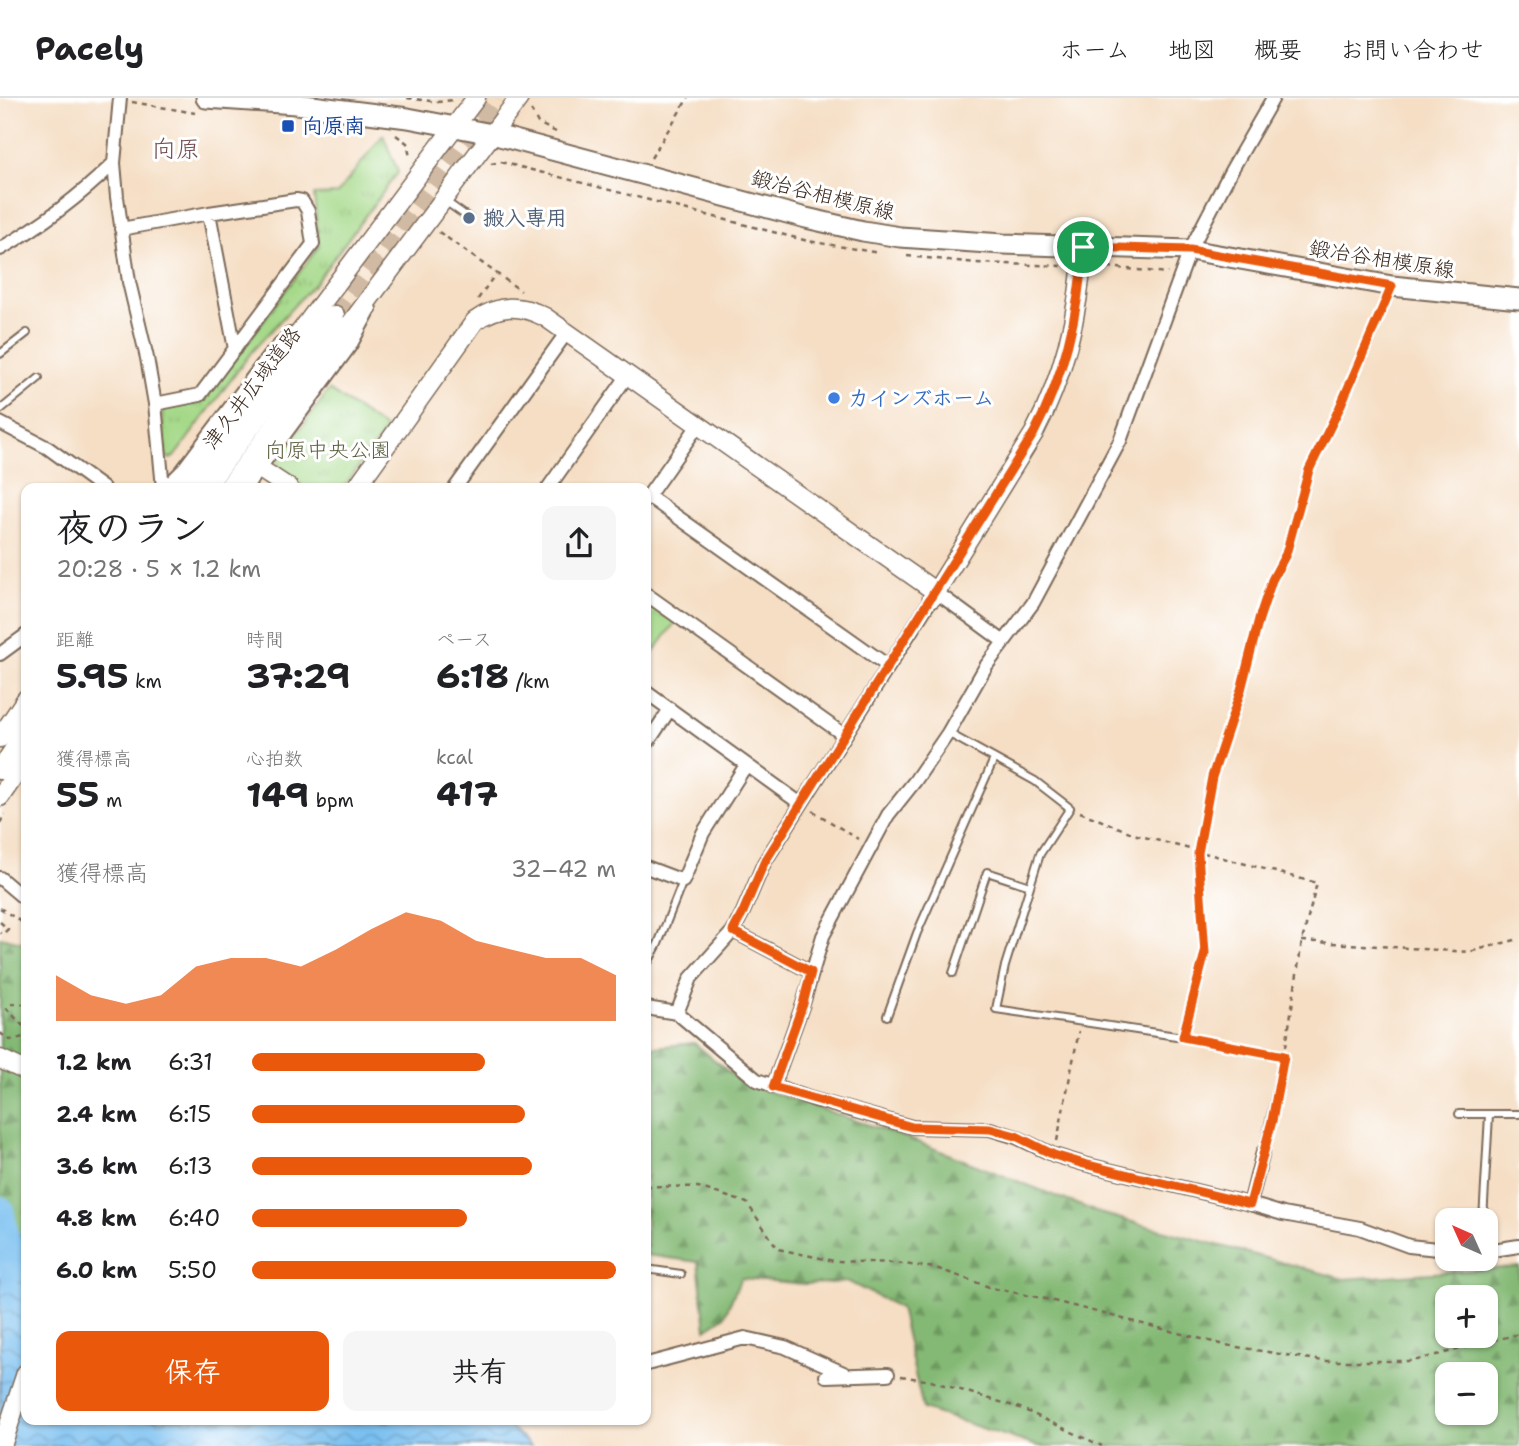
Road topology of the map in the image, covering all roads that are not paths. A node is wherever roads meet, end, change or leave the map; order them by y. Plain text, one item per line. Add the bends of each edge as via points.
1 (476, 98) edge
2 (519, 98) edge
3 (1273, 98) edge
4 (124, 100) edge
5 (296, 101) edge
6 (201, 105) edge
7 (454, 127) junction
8 (492, 134) junction
9 (114, 163) junction
10 (443, 200) junction
11 (209, 213) junction
12 (469, 218) dead end
13 (121, 229) junction
14 (1083, 247) junction
15 (0, 249) edge
16 (1190, 250) junction
17 (386, 278) junction
18 (327, 296) junction
19 (1519, 299) edge
20 (335, 315) tunnel mouth
21 (567, 332) junction
22 (27, 333) dead end
23 (235, 349) junction
24 (0, 354) edge
25 (628, 375) junction
26 (39, 378) dead end
27 (155, 404) junction
28 (0, 410) edge
29 (699, 424) junction
30 (2, 427) edge
31 (260, 469) junction
32 (96, 483) edge
33 (163, 483) edge
34 (169, 483) edge
35 (187, 483) edge
36 (209, 483) edge
37 (232, 483) edge
38 (249, 483) edge
39 (281, 483) edge
40 (360, 483) edge
41 (459, 483) edge
42 (552, 483) edge
43 (651, 492) edge
44 (651, 501) edge
45 (934, 595) junction
46 (651, 598) edge
47 (21, 639) edge
48 (1004, 642) junction
49 (0, 654) edge
50 (888, 666) junction
51 (651, 696) edge
52 (21, 706) edge
53 (670, 709) junction
54 (948, 733) junction
55 (844, 735) junction
56 (0, 738) edge
57 (21, 738) edge
58 (651, 738) edge
59 (994, 759) junction
60 (746, 765) junction
61 (21, 766) edge
62 (0, 770) edge
63 (0, 797) edge
64 (801, 804) junction
65 (651, 869) edge
66 (0, 878) edge
67 (683, 881) junction
68 (1030, 886) junction
69 (21, 896) edge
70 (733, 931) junction
71 (651, 958) edge
72 (811, 972) junction
73 (953, 973) dead end
74 (651, 1009) edge
75 (677, 1013) junction
76 (887, 1016) dead end
77 (0, 1059) edge
78 (21, 1069) edge
79 (773, 1087) junction
80 (1459, 1114) dead end
81 (1519, 1114) edge
82 (1489, 1115) junction
83 (1263, 1152) joint
84 (1250, 1204) junction
85 (1484, 1208) edge
86 (1519, 1246) edge
87 (1435, 1249) edge
88 (1498, 1249) edge
89 (651, 1270) edge
90 (681, 1274) dead end
91 (651, 1363) edge
92 (651, 1365) edge
93 (674, 1368) dead end
94 (888, 1374) road end
95 (848, 1375) junction
96 (826, 1376) dead end
97 (21, 1388) edge
98 (2, 1446) edge

1 - 7 main road
2 - 8 main road
3 - 16 street
4 - 9 street
5 - 6 main road, 鍛冶谷相模原線
5 - 7 main road, 鍛冶谷相模原線
7 - 8 main road, 鍛冶谷相模原線
7 - 18 main road
8 - 10 main road
8 - 14 main road, 鍛冶谷相模原線 via 863,231 939,241
9 - 13 street
9 - 15 street via 38,227
10 - 12 lane
10 - 17 main road
11 - 13 street
11 - 23 street
11 - 23 street via 296,200 308,211 313,244
13 - 27 street
14 - 16 main road, 鍛冶谷相模原線
14 - 45 main road via 1074,323 1049,405
16 - 19 main road, 鍛冶谷相模原線 via 1392,286
16 - 48 street via 1120,441 1033,603
17 - 31 street via 351,345
17 - 37 main road
18 - 34 street via 268,357
18 - 35 main road
20 - 36 main road, 津久井広域道路
21 - 25 main road
21 - 40 main road via 528,308 507,307 485,314 469,328
21 - 41 street
22 - 24 lane
23 - 27 street via 200,395
25 - 29 main road
25 - 42 street
26 - 28 lane
27 - 33 street
29 - 43 street
29 - 45 main road
30 - 32 street via 48,448
31 - 38 street
31 - 39 main road
44 - 50 street
45 - 48 street
45 - 50 street
46 - 55 street
47 - 49 street
48 - 54 street
50 - 55 street
51 - 53 street
52 - 56 main road
53 - 58 street
53 - 60 street
54 - 59 lane
54 - 72 street via 894,806 823,936
55 - 64 street
57 - 62 main road
59 - 68 lane via 1035,781 1070,808 1041,854
59 - 76 lane via 917,933
60 - 64 street
60 - 67 street via 704,833
61 - 63 main road
64 - 70 street via 764,863
65 - 67 street
66 - 69 street
67 - 71 lane
68 - 73 lane via 987,872
68 - 83 lane via 996,1009 1284,1056
70 - 72 street
70 - 75 street via 691,978
72 - 79 street
74 - 75 street
75 - 79 street via 757,1080
77 - 78 main road
79 - 84 street via 912,1127 990,1129 1054,1155
80 - 82 lane
81 - 82 lane
82 - 85 lane
83 - 84 street
84 - 87 street
86 - 88 street
89 - 90 lane
91 - 95 street via 745,1338 785,1348
92 - 93 street
94 - 95 street
95 - 96 street
97 - 98 main road

